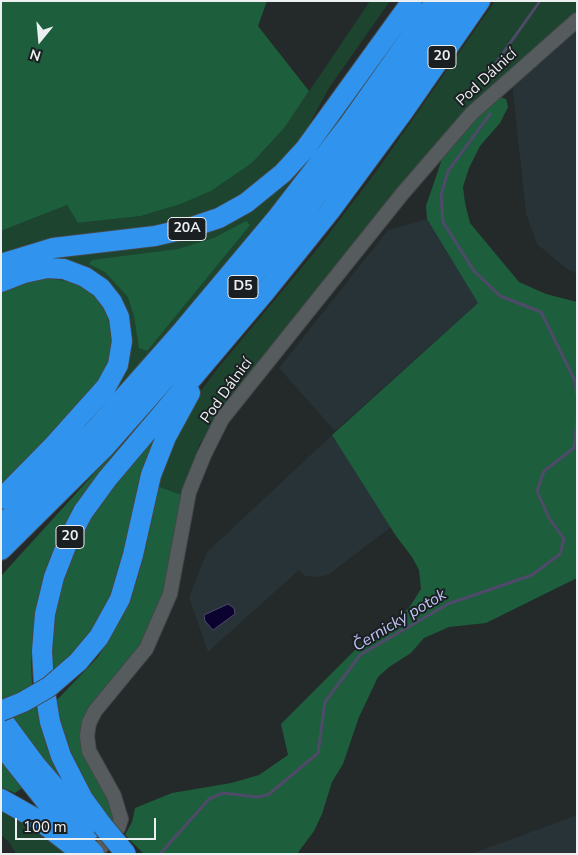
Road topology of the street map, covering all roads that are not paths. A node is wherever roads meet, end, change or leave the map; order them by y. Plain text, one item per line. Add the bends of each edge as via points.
1 (405, 1) edge
2 (412, 1) edge
3 (436, 1) edge
4 (458, 1) edge
5 (480, 1) edge
6 (577, 20) edge
7 (396, 24) junction
8 (1, 264) edge
9 (1, 282) edge
10 (209, 359) junction
11 (1, 498) edge
12 (1, 526) edge
13 (1, 550) edge
14 (1, 711) edge
15 (1, 718) edge
16 (1, 744) edge
17 (1, 800) edge
18 (90, 844) edge
19 (115, 854) edge
20 (126, 854) edge

1 - 7 highway
2 - 7 highway, 20A
3 - 12 highway, D5 via 350,123 263,234 99,426
4 - 13 highway, D5 via 296,222 196,344 102,449
5 - 10 highway, 20 via 350,184
6 - 18 street, Pod Dálnicí via 472,113 402,194 222,419 188,492 170,594 146,649 95,711 89,723 89,751 114,796 121,819 118,828
7 - 8 highway, 20A via 295,162 246,203 219,218 189,228 156,236 53,248
9 - 11 highway via 47,268 85,277 101,288 112,302 119,317 122,341 118,365 106,387
10 - 14 highway, bridge via 173,424 153,469 129,573 120,599 98,637 78,662 42,691
10 - 18 highway, 20 via 91,500 68,541 49,596 42,651 44,686 50,722 67,771 83,799
15 - 18 highway via 47,778
16 - 18 highway via 48,804
17 - 18 highway
18 - 19 highway
18 - 20 highway, 20, bridge

